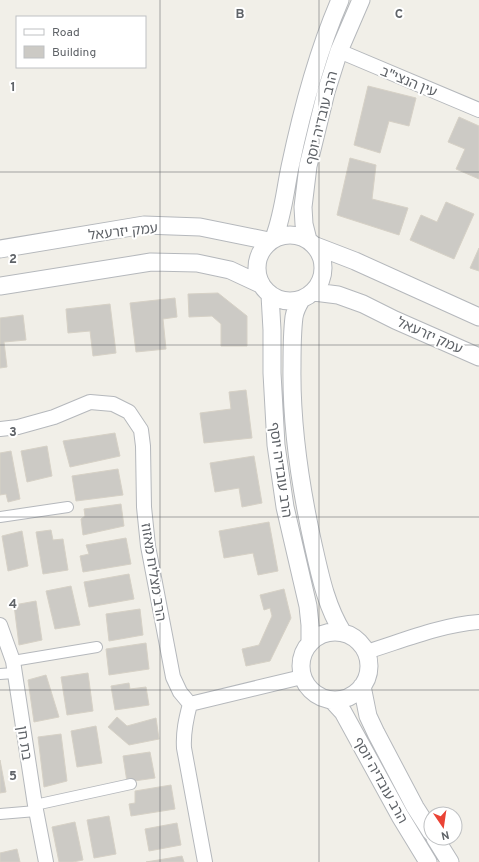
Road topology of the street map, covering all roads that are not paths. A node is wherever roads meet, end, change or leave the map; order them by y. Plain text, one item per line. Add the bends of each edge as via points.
1 (340, 0) edge
2 (362, 0) edge
3 (339, 51) junction
4 (479, 110) edge
5 (272, 240) junction
6 (312, 243) junction
7 (0, 249) edge
8 (0, 286) edge
9 (265, 289) junction
10 (307, 296) junction
11 (479, 317) edge
12 (479, 357) edge
13 (0, 429) edge
14 (68, 507) dead end
15 (0, 517) edge
16 (479, 622) edge
17 (0, 625) edge
18 (343, 633) junction
19 (310, 643) junction
20 (96, 647) dead end
21 (366, 652) junction
22 (13, 667) junction
23 (0, 674) edge
24 (302, 677) junction
25 (362, 686) junction
26 (332, 700) junction
27 (190, 704) junction
28 (131, 784) dead end
29 (36, 808) junction
30 (0, 814) edge
31 (423, 820) edge
32 (440, 846) edge
33 (46, 862) edge
34 (205, 862) edge
35 (428, 862) edge
36 (450, 862) edge

1 - 5 street, הרב עובדיה יוסף via 309,87 290,167 280,224
2 - 3 street, הרב עובדיה יוסף
3 - 4 street, עין הנצי"ב
3 - 6 street, הרב עובדיה יוסף via 308,166 303,207 304,224
5 - 6 street via 294,234
5 - 7 street, עמק יזרעאל via 200,227 144,225
5 - 9 street via 262,249 257,261 257,274
6 - 10 street via 322,258 324,271 319,285
6 - 11 street
8 - 9 street via 151,262 197,263 223,268
9 - 10 street via 283,301
9 - 19 street, הרב עובדיה יוסף via 272,330 276,445 285,507 308,606
10 - 12 street, עמק יזרעאל via 338,295
10 - 18 street, הרב עובדיה יוסף via 294,316 292,342 296,444 304,503 320,574 329,606
13 - 27 street, הרב מצליח מאזוז via 54,417 90,402 113,404 129,412 141,430 144,446 144,507 148,546 169,663 180,692
14 - 15 street
16 - 21 street via 428,632
17 - 22 street, בת חן
18 - 19 street via 329,632
18 - 21 street via 360,643
19 - 24 street via 301,663
20 - 22 street
21 - 25 street via 369,666
22 - 23 street
22 - 29 street, בת חן
24 - 26 street via 316,694
24 - 27 street
25 - 26 street via 355,693
25 - 31 street, הרב עובדיה יוסף via 368,716
26 - 35 street, הרב עובדיה יוסף via 343,712
27 - 34 street via 186,717 184,748
28 - 29 street
29 - 30 street
29 - 33 street, בת חן
32 - 36 street

